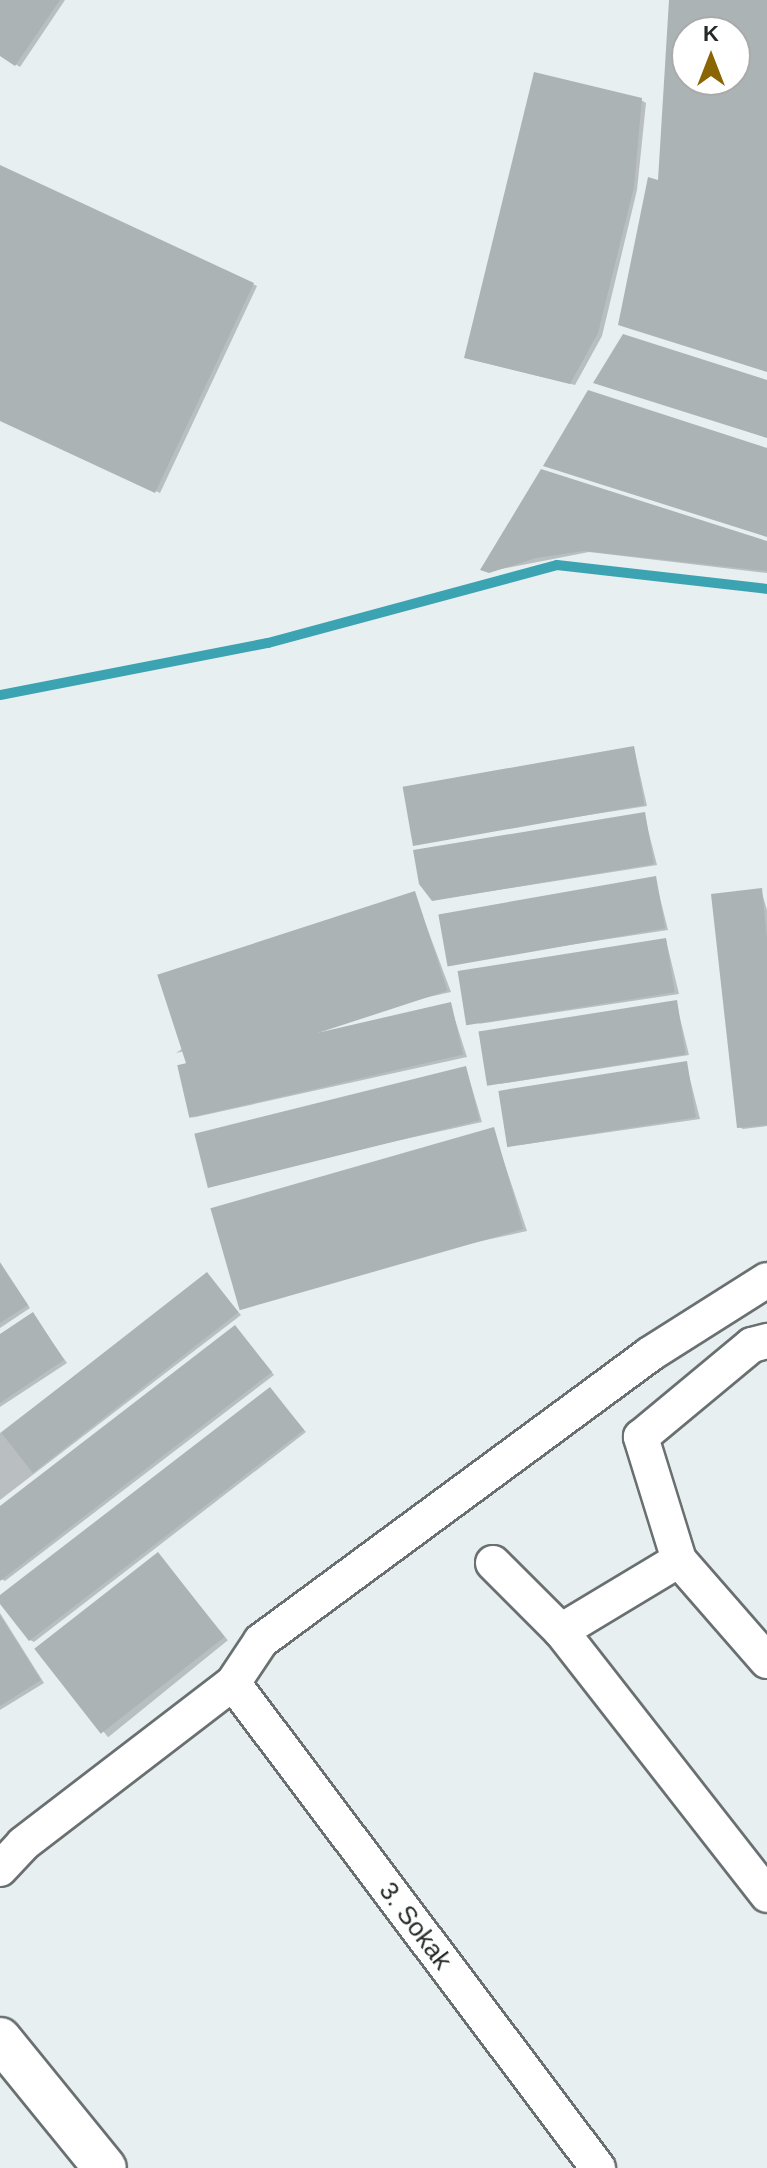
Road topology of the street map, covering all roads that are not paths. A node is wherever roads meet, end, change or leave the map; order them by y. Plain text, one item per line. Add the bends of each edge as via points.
1 (767, 1280) edge
2 (767, 1341) edge
3 (679, 1560) junction
4 (493, 1563) dead end
5 (561, 1631) junction
6 (767, 1661) edge
7 (233, 1683) junction
8 (0, 1869) edge
9 (767, 1895) edge
10 (0, 2039) edge
11 (105, 2168) edge
12 (598, 2168) edge

1 - 7 street via 650,1354 261,1641
2 - 3 street via 752,1345 641,1437
3 - 5 street
3 - 6 street
4 - 5 street
5 - 9 street
7 - 8 street via 23,1844
7 - 12 street, 3. Sokak
10 - 11 street

